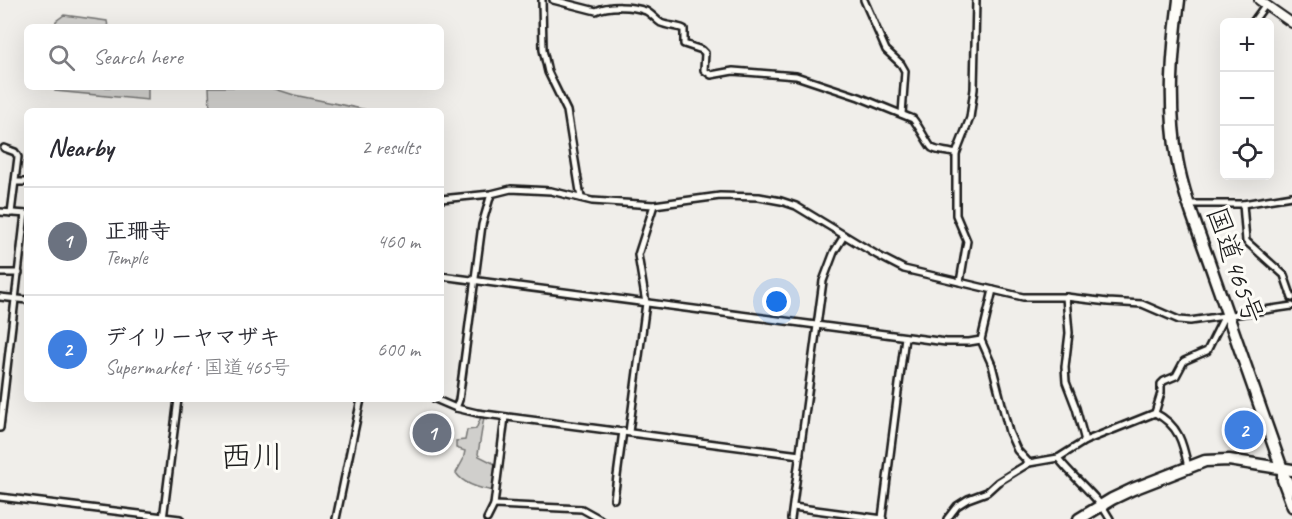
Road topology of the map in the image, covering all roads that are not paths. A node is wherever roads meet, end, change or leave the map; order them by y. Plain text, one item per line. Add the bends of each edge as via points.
1 (542, 0) edge
2 (553, 0) edge
3 (864, 0) edge
4 (976, 0) edge
5 (1179, 0) edge
6 (1262, 2) edge
7 (1255, 18) edge
8 (1292, 23) edge
9 (902, 114) junction
10 (4, 148) dead end
11 (956, 154) junction
12 (15, 182) junction
13 (24, 182) edge
14 (491, 194) junction
15 (1292, 196) edge
16 (581, 198) junction
17 (444, 200) edge
18 (1189, 204) junction
19 (1243, 204) junction
20 (654, 205) junction
21 (0, 212) edge
22 (11, 213) junction
23 (24, 214) edge
24 (24, 231) edge
25 (844, 236) junction
26 (0, 273) edge
27 (19, 273) junction
28 (444, 276) edge
29 (475, 281) junction
30 (960, 282) junction
31 (993, 290) junction
32 (0, 297) edge
33 (1066, 297) junction
34 (1292, 298) edge
35 (16, 299) junction
36 (24, 300) edge
37 (645, 303) junction
38 (1292, 306) edge
39 (1226, 317) junction
40 (817, 326) junction
41 (905, 337) junction
42 (981, 340) junction
43 (178, 402) edge
44 (360, 402) edge
45 (442, 402) edge
46 (456, 408) junction
47 (1155, 413) junction
48 (505, 417) junction
49 (0, 428) edge
50 (626, 432) junction
51 (1084, 441) junction
52 (800, 455) junction
53 (1058, 458) junction
54 (1029, 463) junction
55 (1188, 467) junction
56 (1287, 470) edge
57 (1292, 489) edge
58 (0, 497) edge
59 (614, 499) dead end
60 (1102, 504) junction
61 (494, 505) junction
62 (793, 507) junction
63 (1292, 507) edge
64 (164, 518) edge
65 (180, 519) edge
66 (336, 519) edge
67 (487, 519) edge
68 (600, 519) edge
69 (791, 519) edge
70 (883, 519) edge
71 (947, 519) edge
72 (1079, 519) edge
73 (1110, 519) edge

1 - 16 street via 543,50 548,72 567,111
2 - 9 street via 596,11 623,6 648,12 661,22 684,29 684,44 705,53 704,70 711,75 733,71 796,76
3 - 9 street via 886,50 905,71
4 - 11 street via 975,89 970,118
5 - 18 highway, 国道465号 via 1172,56 1172,112
6 - 7 street
6 - 8 main road
9 - 11 street via 913,119 934,149
10 - 12 street via 18,157
11 - 30 street via 956,215 967,241
12 - 13 street
12 - 22 street
14 - 16 street via 512,189 551,191
14 - 17 street
14 - 29 street via 482,225
15 - 19 street
16 - 20 street
18 - 19 street
18 - 39 highway, 国道465号
19 - 34 street via 1246,241 1284,275
20 - 25 street via 720,196 759,196 796,207
20 - 37 street via 638,255
21 - 22 street
22 - 23 street
24 - 27 street
25 - 30 street via 904,269
25 - 40 street via 824,281
26 - 27 street
27 - 35 street
28 - 29 street
29 - 37 street
29 - 46 street
30 - 31 street
31 - 33 street via 1023,297
31 - 42 street
32 - 35 street
33 - 39 street via 1142,304 1179,320
33 - 51 street via 1066,382
35 - 36 street
35 - 49 street
37 - 40 street
37 - 50 street
38 - 39 street
39 - 47 street via 1207,351 1184,362 1176,376 1161,384
39 - 56 highway, 国道465号
40 - 41 street
40 - 52 street
41 - 42 street via 953,343
41 - 70 street
42 - 54 street via 992,365 1009,432 1017,450
43 - 64 street
44 - 66 street
45 - 46 street
46 - 48 street
47 - 51 street
47 - 55 street via 1167,419 1182,440
48 - 50 street
48 - 61 street
50 - 52 street
50 - 59 street
51 - 53 street
52 - 62 street
53 - 54 street
53 - 60 street
54 - 71 street via 987,492 957,506
55 - 56 highway via 1215,459
55 - 60 highway
56 - 57 main road
56 - 63 main road via 1282,480
58 - 64 street
60 - 72 highway
60 - 73 street
61 - 67 street
61 - 68 street via 582,509
62 - 69 street
62 - 70 street
64 - 65 street

